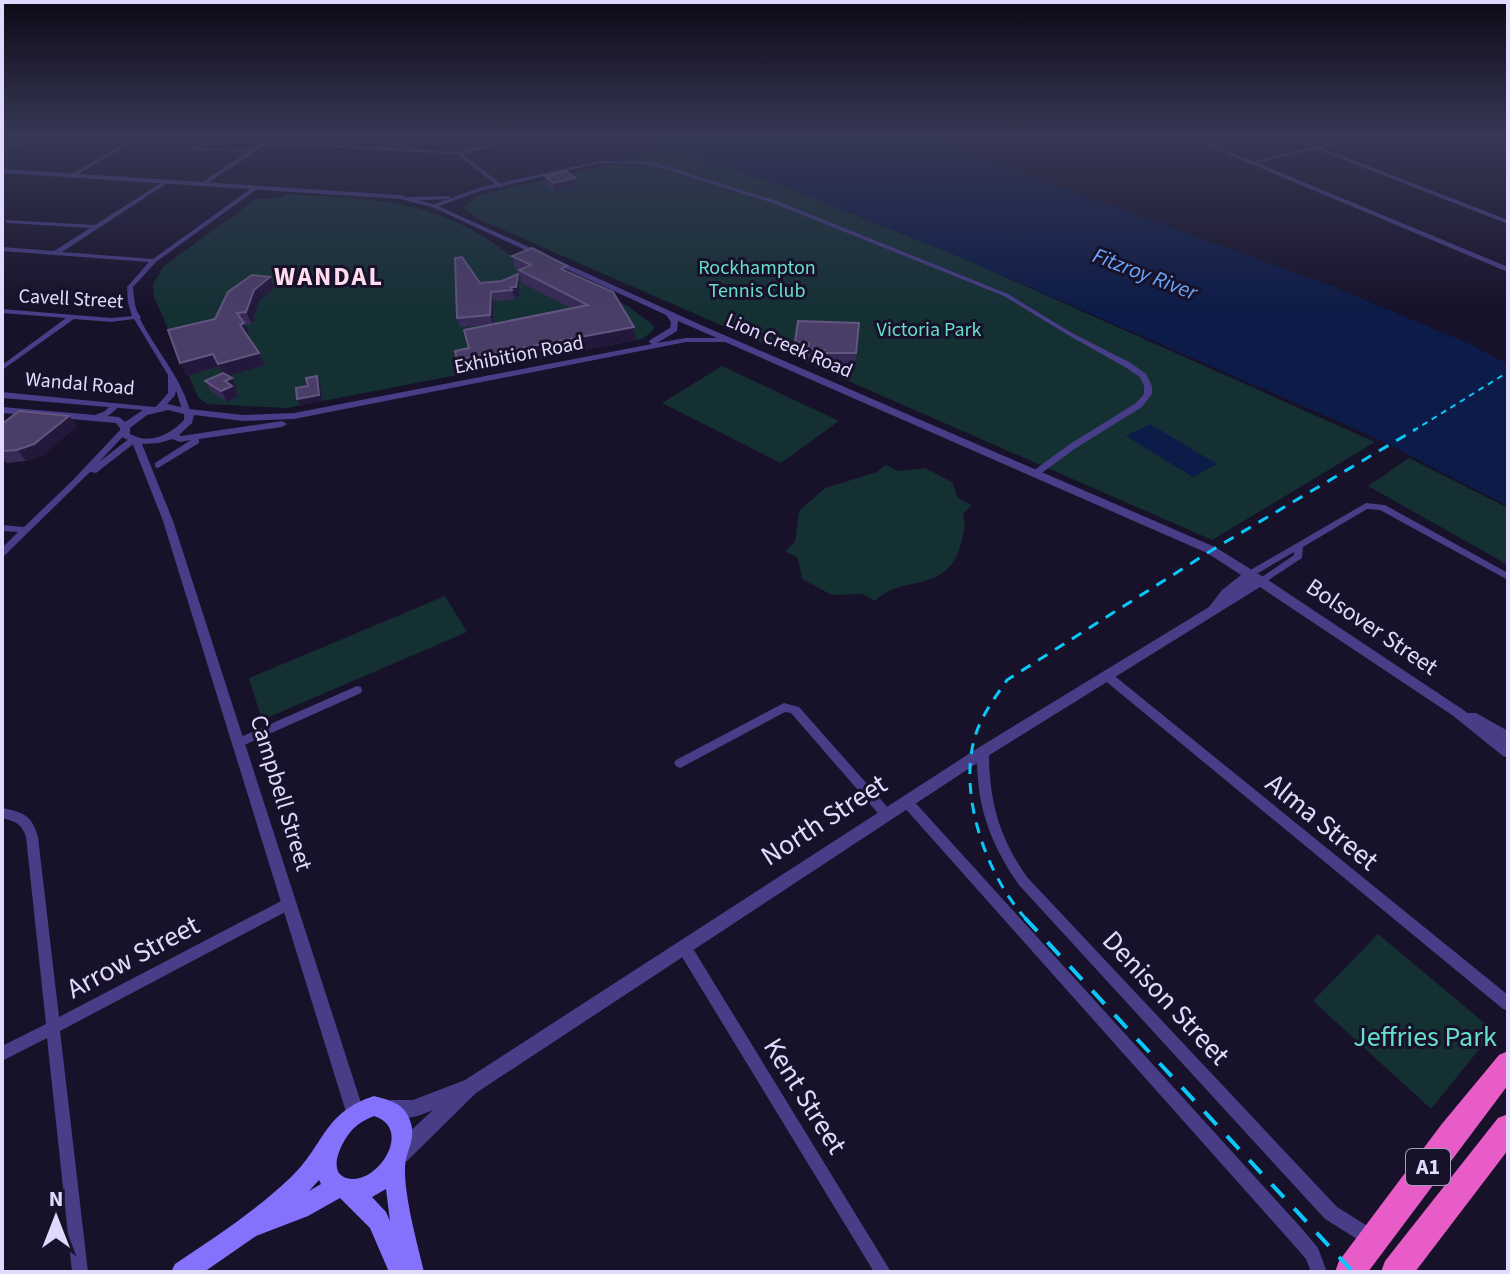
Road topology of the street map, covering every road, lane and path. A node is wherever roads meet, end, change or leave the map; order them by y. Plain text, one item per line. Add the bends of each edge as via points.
1 (147, 194) edge
2 (246, 194) edge
3 (346, 194) edge
4 (455, 194) edge
5 (466, 194) edge
6 (468, 194) edge
7 (751, 194) edge
8 (1329, 194) edge
9 (1438, 194) edge
10 (410, 199) junction
11 (434, 206) junction
12 (456, 215) junction
13 (8, 221) dead end
14 (1508, 222) edge
15 (97, 227) junction
16 (2, 249) edge
17 (11, 249) junction
18 (56, 253) junction
19 (2, 255) edge
20 (154, 261) junction
21 (1508, 270) edge
22 (2, 311) edge
23 (667, 312) junction
24 (72, 317) junction
25 (138, 317) junction
26 (698, 327) junction
27 (736, 343) junction
28 (636, 350) junction
29 (2, 368) edge
30 (171, 375) junction
31 (2, 395) edge
32 (410, 395) junction
33 (115, 406) junction
34 (157, 408) junction
35 (2, 410) edge
36 (187, 411) junction
37 (96, 418) junction
38 (265, 427) junction
39 (124, 429) junction
40 (170, 436) junction
41 (134, 441) junction
42 (158, 465) junction
43 (1039, 475) junction
44 (75, 483) junction
45 (158, 489) junction
46 (2, 528) edge
47 (26, 530) junction
48 (2, 553) edge
49 (1508, 577) edge
50 (1256, 578) junction
51 (1107, 676) junction
52 (357, 690) dead end
53 (1457, 711) junction
54 (1508, 737) edge
55 (238, 743) junction
56 (983, 752) junction
57 (1508, 752) edge
58 (680, 763) dead end
59 (907, 802) junction
60 (2, 813) edge
61 (887, 815) junction
62 (288, 904) junction
63 (684, 947) junction
64 (1508, 1004) edge
65 (53, 1029) junction
66 (2, 1054) edge
67 (1508, 1064) edge
68 (470, 1087) junction
69 (391, 1109) junction
70 (355, 1112) junction
71 (1508, 1128) edge
72 (328, 1146) junction
73 (396, 1160) junction
74 (344, 1188) junction
75 (1435, 1222) junction
76 (251, 1228) junction
77 (1375, 1240) junction
78 (80, 1272) edge
79 (183, 1272) edge
80 (401, 1272) edge
81 (412, 1272) edge
82 (883, 1272) edge
83 (1319, 1272) edge
84 (1350, 1272) edge
85 (1396, 1272) edge
86 (1417, 1272) edge

1 - 15 street
2 - 20 street
3 - 10 street, Lion Creek Road
4 - 10 street
5 - 11 street
6 - 12 street via 454,206
7 - 43 street via 1010,297 1143,376 1148,386 1145,399
8 - 21 street
9 - 14 street
10 - 11 street, Lion Creek Road
11 - 12 street, Lion Creek Road
12 - 23 street, Lion Creek Road
13 - 15 street
15 - 18 street
16 - 17 street
17 - 18 street
17 - 19 street
18 - 20 street
20 - 25 street via 130,287
22 - 24 street, Cavell Street
23 - 26 street, Lion Creek Road
23 - 28 street, Exhibition Road via 675,322 672,332
24 - 25 street, Cavell Street
24 - 29 street
25 - 30 street
26 - 27 street, Lion Creek Road
26 - 28 street, Exhibition Road
27 - 28 street, Exhibition Road via 693,339
27 - 43 street, Lion Creek Road
28 - 32 street, Exhibition Road
30 - 34 street via 172,393
30 - 36 street
31 - 33 street, Wandal Road
32 - 36 street, Exhibition Road via 269,418
32 - 38 street, Exhibition Road
33 - 34 street, Wandal Road
33 - 37 street
34 - 36 street, Wandal Road
34 - 39 street
35 - 37 street, Wandal Road
36 - 40 street, Campbell Street via 186,426
37 - 39 street, Wandal Road via 119,420
38 - 40 street, Exhibition Road
38 - 42 street, Exhibition Road via 187,444
39 - 41 street
39 - 44 street
40 - 41 street, Exhibition Road
40 - 42 street, Campbell Street
41 - 44 street
41 - 45 street, Campbell Street
42 - 45 street, Campbell Street
43 - 50 street, Lion Creek Road via 1211,550
44 - 47 street
45 - 55 street, Campbell Street
46 - 47 street
47 - 48 street
49 - 50 street, North Street via 1382,507 1366,506 1299,548 1299,556
50 - 51 street, North Street via 1237,599 1215,607
50 - 53 street, Bolsover Street
51 - 56 street, North Street
51 - 64 street, Alma Street
52 - 55 street
53 - 54 street, Bolsover Street
53 - 57 street, Bolsover Street
55 - 62 street, Campbell Street
56 - 59 street, North Street
56 - 77 street, Denison Street via 982,780 991,821 1008,861 1030,890 1331,1213
58 - 61 street via 784,707 795,710
59 - 61 street, North Street
59 - 83 street via 1305,1245
60 - 65 street via 29,823
61 - 63 street, North Street
62 - 65 street, Arrow Street
62 - 70 street, Campbell Street
63 - 68 street, North Street
63 - 82 street, Kent Street
65 - 66 street, Arrow Street
65 - 78 street
67 - 77 highway, A1
68 - 69 street, North Street via 413,1109
68 - 73 street, North Street
69 - 70 main road via 374,1106
69 - 73 main road via 403,1128
70 - 72 main road
71 - 75 highway, A1
72 - 74 main road via 328,1170
72 - 76 main road via 320,1163
73 - 74 main road via 372,1185
73 - 81 main road
74 - 76 main road
74 - 80 main road via 378,1220
75 - 85 highway, A1
75 - 86 street
76 - 79 main road
77 - 84 highway, A1

